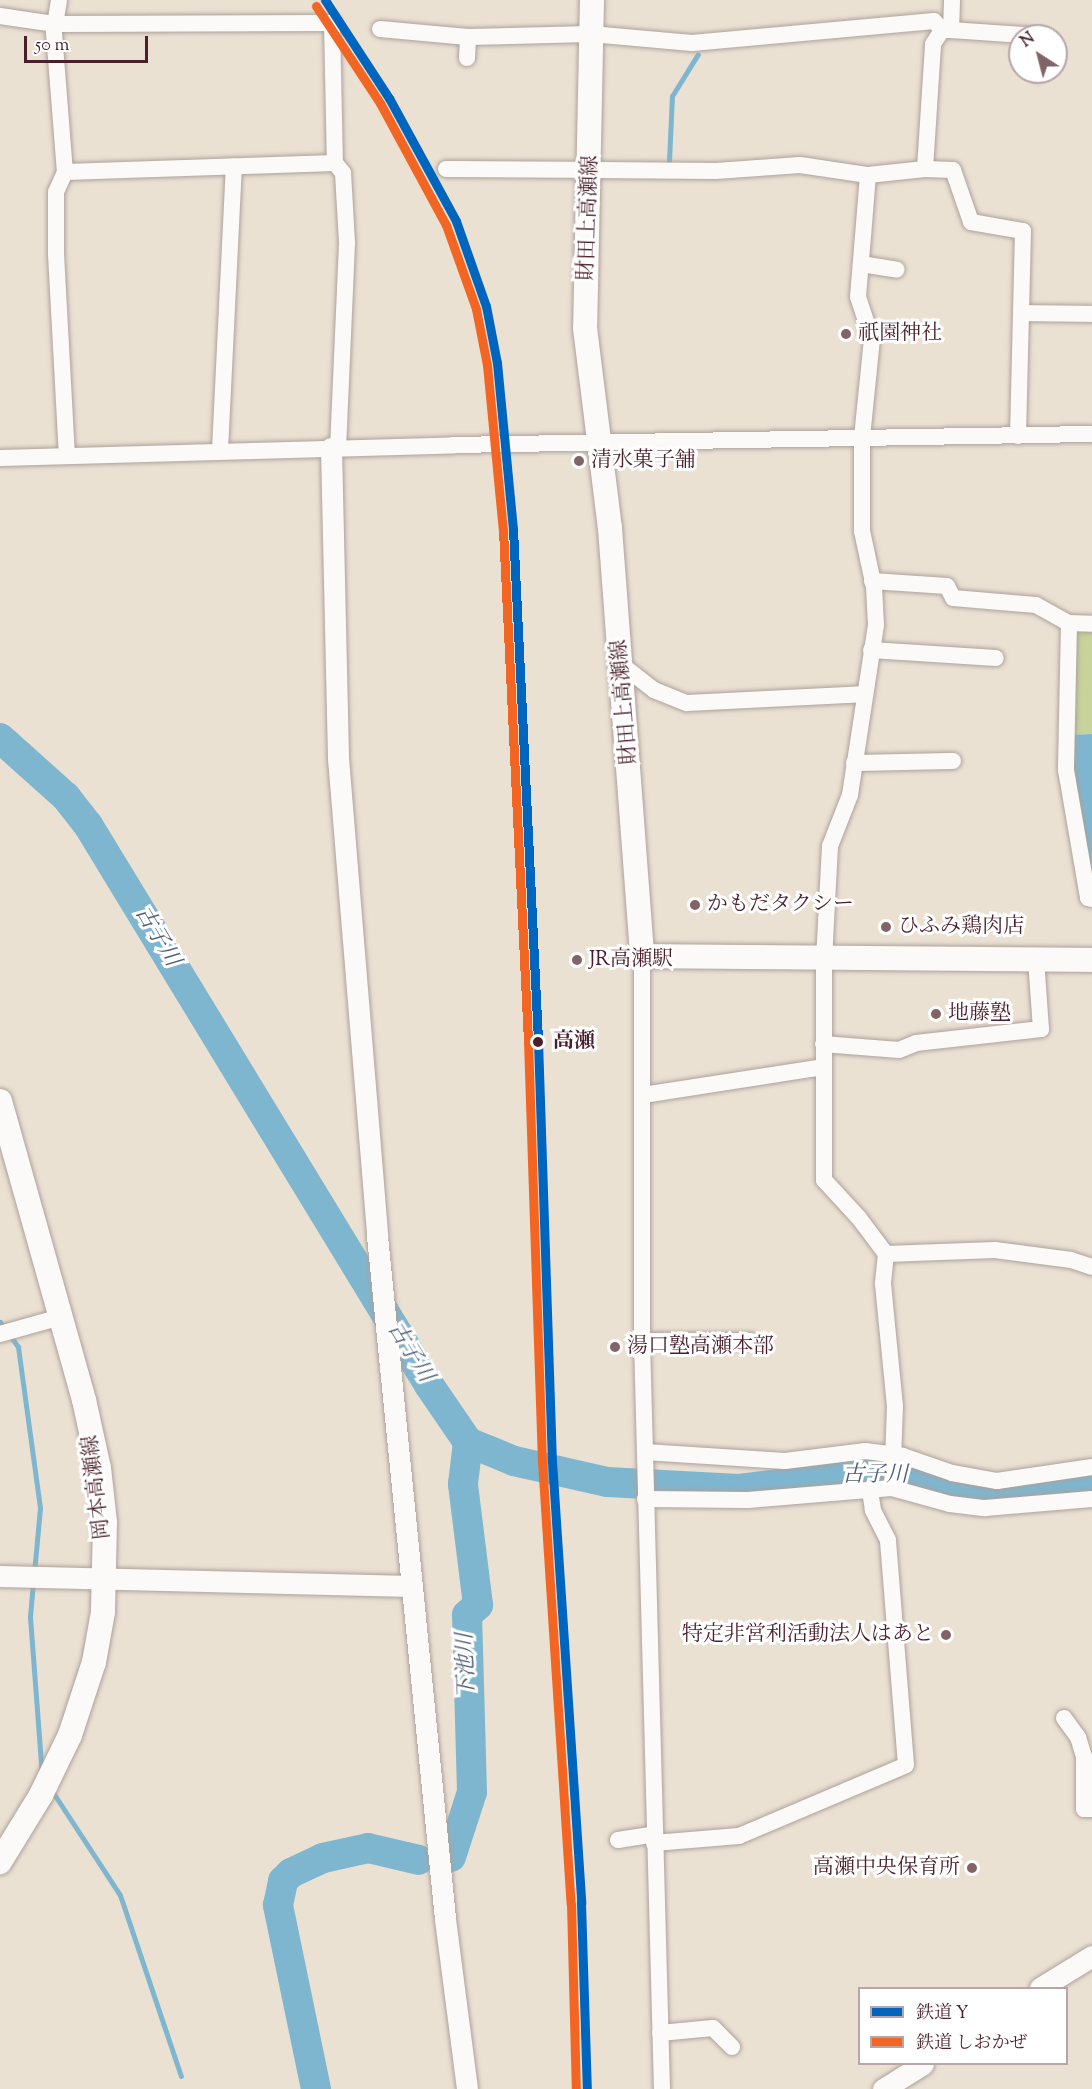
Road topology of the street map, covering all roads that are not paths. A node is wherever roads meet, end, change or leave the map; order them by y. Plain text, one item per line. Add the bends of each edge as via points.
1 (59, 0) edge
2 (592, 0) edge
3 (952, 0) edge
4 (0, 16) edge
5 (55, 24) junction
6 (380, 29) dead end
7 (947, 30) junction
8 (591, 34) junction
9 (1008, 34) edge
10 (468, 37) junction
11 (467, 58) dead end
12 (335, 163) junction
13 (234, 166) junction
14 (591, 167) junction
15 (446, 169) dead end
16 (926, 170) junction
17 (65, 172) junction
18 (868, 175) junction
19 (861, 264) junction
20 (897, 270) dead end
21 (1023, 312) junction
22 (1092, 314) edge
23 (1092, 434) edge
24 (1018, 436) junction
25 (862, 438) junction
26 (602, 443) junction
27 (334, 448) junction
28 (220, 450) junction
29 (67, 454) junction
30 (0, 458) edge
31 (872, 580) junction
32 (1069, 623) junction
33 (1092, 624) edge
34 (871, 650) junction
35 (996, 658) dead end
36 (622, 665) junction
37 (862, 694) junction
38 (953, 761) dead end
39 (854, 763) junction
40 (1092, 899) edge
41 (642, 956) junction
42 (824, 958) junction
43 (1036, 960) junction
44 (1092, 960) edge
45 (824, 1044) junction
46 (823, 1067) junction
47 (643, 1095) junction
48 (0, 1101) edge
49 (886, 1254) junction
50 (1092, 1267) edge
51 (61, 1317) junction
52 (0, 1334) edge
53 (642, 1341) junction
54 (751, 1341) dead end
55 (645, 1452) junction
56 (893, 1455) junction
57 (1092, 1467) edge
58 (892, 1483) junction
59 (870, 1490) junction
60 (645, 1499) junction
61 (1092, 1499) edge
62 (0, 1576) edge
63 (103, 1580) junction
64 (411, 1587) junction
65 (1064, 1718) dead end
66 (1092, 1809) edge
67 (654, 1838) junction
68 (618, 1840) dead end
69 (0, 1862) edge
70 (1092, 1956) edge
71 (1043, 1987) edge
72 (660, 2033) junction
73 (732, 2047) dead end
74 (921, 2065) edge
75 (467, 2089) edge
76 (662, 2089) edge
77 (883, 2089) edge

1 - 5 street
2 - 8 main road, 財田上高瀬線
3 - 7 street
4 - 5 street
5 - 12 street via 332,23
5 - 17 street
6 - 10 street
7 - 8 street via 934,21 692,43
7 - 9 street
7 - 16 street via 933,44
8 - 10 street
8 - 14 main road, 財田上高瀬線
10 - 11 street
12 - 13 street
12 - 27 street via 343,173 347,243 346,327
13 - 17 street
13 - 28 street
14 - 15 street
14 - 18 street via 716,171 800,165
14 - 26 main road, 財田上高瀬線 via 585,328
16 - 18 street
16 - 21 street via 953,171 971,222 1023,231
17 - 29 street via 56,192 56,254
18 - 19 street
19 - 20 street
19 - 25 street via 858,297 872,339
21 - 22 street
21 - 24 street
23 - 24 street
24 - 25 street
25 - 26 street
25 - 31 street via 862,531
26 - 27 street
26 - 36 main road, 財田上高瀬線
27 - 28 street
27 - 64 street via 338,758 377,1236
28 - 29 street
29 - 30 street
31 - 32 street via 947,586 953,598 1036,605
31 - 34 street via 876,625
32 - 33 street
32 - 40 street via 1065,770 1088,898
34 - 35 street
34 - 37 street
36 - 37 street via 654,690 687,703
36 - 41 main road, 財田上高瀬線
37 - 39 street
38 - 39 street
39 - 42 street via 850,795 830,846
41 - 42 main road
41 - 47 street
42 - 43 main road
42 - 45 street
43 - 44 main road
43 - 45 street via 1041,1029 916,1043 898,1050
45 - 46 street
46 - 47 street
46 - 49 street via 824,1180
47 - 53 street
48 - 51 main road, 岡本高瀬線
49 - 50 street via 995,1250 1071,1260
49 - 56 street via 883,1284 895,1406
51 - 52 street
51 - 63 main road, 岡本高瀬線 via 99,1468 105,1522
53 - 54 street
53 - 55 street
55 - 56 street via 785,1461 865,1451
55 - 60 street
56 - 57 street via 951,1473 997,1480
56 - 58 street
58 - 59 street
58 - 61 street via 950,1504 985,1508
59 - 60 street via 748,1500
59 - 67 street via 873,1510 888,1540 906,1766 739,1836
60 - 67 street
62 - 63 street
63 - 64 street
63 - 69 main road, 岡本高瀬線 via 94,1662 70,1735 41,1795
64 - 75 street via 445,1920
65 - 66 street via 1081,1747 1084,1809
67 - 68 street
67 - 72 street
70 - 71 street
72 - 73 street via 713,2028
72 - 76 street
74 - 77 street

